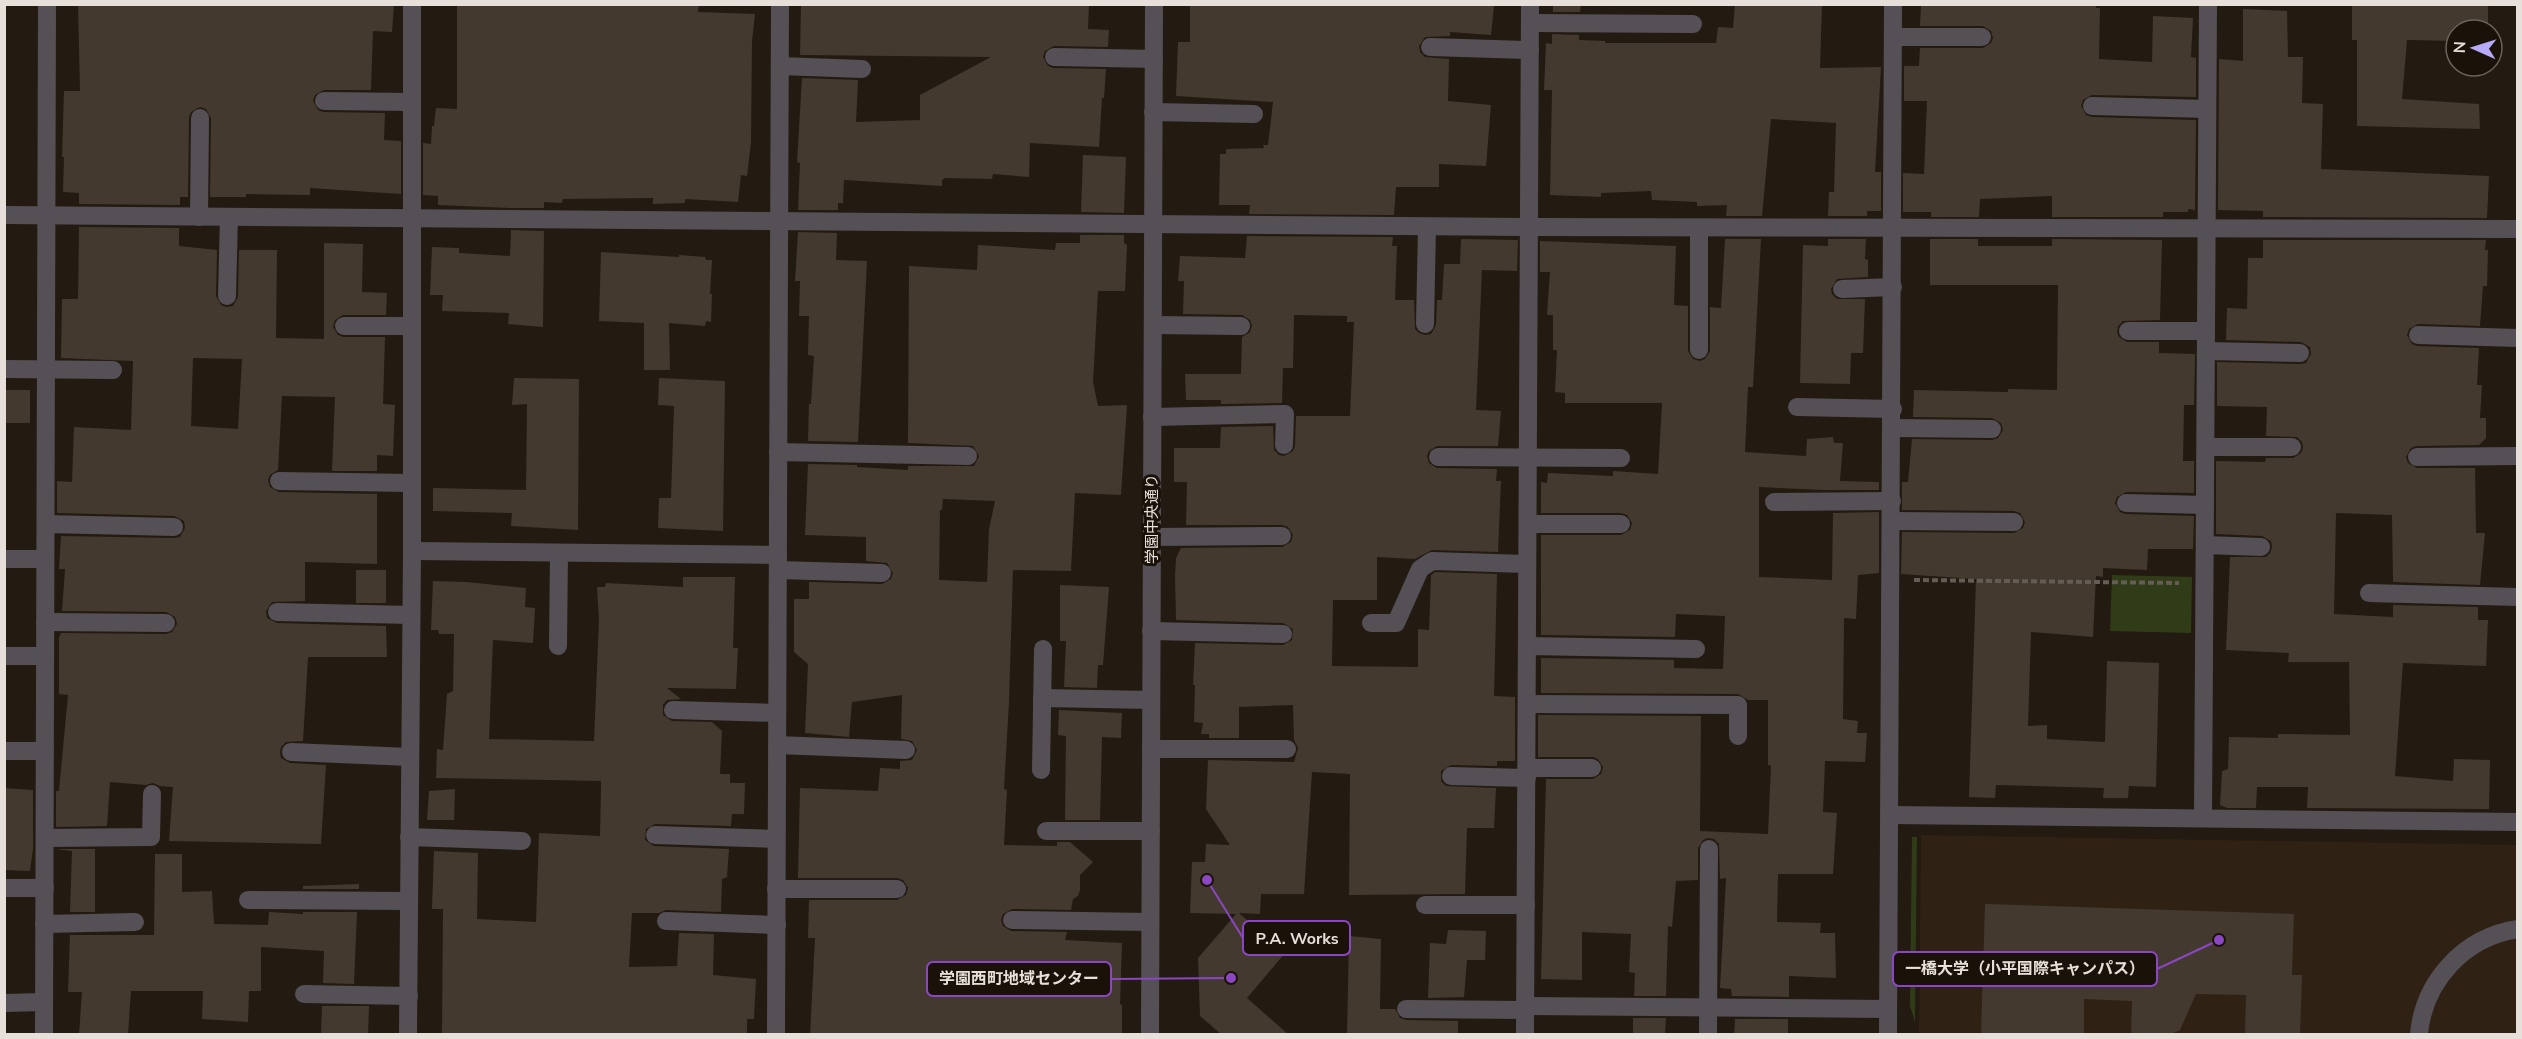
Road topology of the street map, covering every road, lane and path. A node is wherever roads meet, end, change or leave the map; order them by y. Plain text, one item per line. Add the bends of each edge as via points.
1 (47, 4) edge
2 (412, 4) edge
3 (780, 4) edge
4 (1154, 4) edge
5 (1893, 4) edge
6 (2208, 4) edge
7 (1530, 14) edge
8 (1693, 24) dead end
9 (1893, 37) junction
10 (1982, 37) dead end
11 (1430, 47) dead end
12 (1530, 50) junction
13 (1054, 57) dead end
14 (1154, 59) junction
15 (780, 66) junction
16 (861, 69) dead end
17 (324, 101) dead end
18 (412, 102) junction
19 (2092, 106) dead end
20 (2207, 109) junction
21 (1154, 112) junction
22 (1254, 114) dead end
23 (200, 118) dead end
24 (4, 215) edge
25 (46, 215) junction
26 (199, 216) junction
27 (229, 217) junction
28 (412, 220) junction
29 (779, 222) junction
30 (1153, 224) junction
31 (1427, 227) junction
32 (1529, 227) junction
33 (1699, 228) junction
34 (1893, 228) junction
35 (2207, 228) junction
36 (2517, 229) edge
37 (1893, 288) junction
38 (1842, 289) dead end
39 (228, 296) dead end
40 (1425, 324) dead end
41 (1153, 325) junction
42 (344, 326) dead end
43 (410, 326) junction
44 (1241, 326) dead end
45 (2128, 331) dead end
46 (2206, 331) junction
47 (2418, 335) dead end
48 (2517, 338) edge
49 (1699, 350) dead end
50 (2206, 351) junction
51 (2300, 353) dead end
52 (4, 369) edge
53 (46, 370) junction
54 (113, 370) dead end
55 (1797, 407) dead end
56 (1893, 409) junction
57 (1152, 417) junction
58 (1892, 428) junction
59 (1992, 429) dead end
60 (1284, 446) dead end
61 (2206, 447) junction
62 (2292, 447) dead end
63 (778, 452) junction
64 (968, 456) dead end
65 (2517, 456) edge
66 (1438, 457) dead end
67 (2417, 457) dead end
68 (1528, 458) junction
69 (1621, 458) dead end
70 (279, 481) dead end
71 (412, 483) junction
72 (1892, 501) junction
73 (1774, 502) dead end
74 (2126, 503) dead end
75 (2205, 505) junction
76 (1892, 521) junction
77 (2014, 522) dead end
78 (46, 524) junction
79 (1528, 524) junction
80 (1622, 524) dead end
81 (174, 527) dead end
82 (1282, 536) dead end
83 (1151, 537) junction
84 (2205, 545) junction
85 (2261, 547) dead end
86 (412, 551) junction
87 (559, 553) junction
88 (4, 559) edge
89 (45, 559) junction
90 (778, 563) junction
91 (1527, 564) junction
92 (882, 573) dead end
93 (1892, 580) junction
94 (2205, 584) junction
95 (2369, 593) dead end
96 (2517, 597) edge
97 (277, 612) dead end
98 (411, 615) junction
99 (45, 622) junction
100 (166, 622) dead end
101 (1371, 622) dead end
102 (1151, 631) junction
103 (1283, 634) dead end
104 (558, 646) dead end
105 (1527, 646) junction
106 (1043, 649) dead end
107 (1696, 649) dead end
108 (4, 656) edge
109 (45, 656) junction
110 (1042, 698) junction
111 (1151, 700) junction
112 (1527, 704) junction
113 (673, 710) dead end
114 (777, 713) junction
115 (1738, 736) dead end
116 (777, 745) junction
117 (1151, 749) junction
118 (1287, 749) dead end
119 (906, 750) dead end
120 (4, 751) edge
121 (45, 751) junction
122 (291, 752) dead end
123 (410, 756) junction
124 (1592, 768) dead end
125 (1041, 770) dead end
126 (1527, 773) junction
127 (1451, 776) dead end
128 (152, 794) dead end
129 (1890, 815) junction
130 (2203, 818) junction
131 (2517, 822) edge
132 (1046, 831) dead end
133 (1150, 831) junction
134 (655, 835) dead end
135 (409, 837) junction
136 (45, 838) junction
137 (776, 839) junction
138 (522, 841) dead end
139 (1709, 849) dead end
140 (4, 888) edge
141 (45, 888) junction
142 (776, 889) junction
143 (897, 889) dead end
144 (248, 900) dead end
145 (409, 901) junction
146 (1425, 905) dead end
147 (1526, 905) junction
148 (1012, 920) dead end
149 (666, 921) dead end
150 (135, 922) dead end
151 (1150, 922) junction
152 (44, 924) junction
153 (777, 924) junction
154 (2517, 929) edge
155 (304, 994) dead end
156 (409, 996) junction
157 (44, 1002) junction
158 (4, 1003) edge
159 (1525, 1008) junction
160 (1406, 1009) dead end
161 (1708, 1009) junction
162 (1888, 1009) junction
163 (44, 1035) edge
164 (408, 1035) edge
165 (776, 1035) edge
166 (1150, 1035) edge
167 (1525, 1035) edge
168 (1708, 1035) edge
169 (1888, 1035) edge
170 (2418, 1035) edge

1 - 25 street
2 - 18 street
3 - 15 street
4 - 14 street, 学園中央通り
5 - 9 street
6 - 20 street
7 - 8 street
7 - 12 street
9 - 10 street
9 - 34 street
11 - 12 street
12 - 32 street
13 - 14 street
14 - 21 street, 学園中央通り
15 - 16 street
15 - 29 street
17 - 18 street
18 - 28 street
19 - 20 street
20 - 35 street
21 - 22 street
21 - 30 street, 学園中央通り
23 - 26 street
24 - 25 street
25 - 26 street
25 - 53 street
26 - 27 street
27 - 28 street
27 - 39 street
28 - 29 street
28 - 43 street
29 - 30 street
29 - 63 street
30 - 31 street
30 - 41 street, 学園中央通り
31 - 32 street
31 - 40 street
32 - 33 street
32 - 68 street
33 - 34 street
33 - 49 street
34 - 35 street
34 - 37 street
35 - 36 street
35 - 46 street
37 - 38 street
37 - 56 street
41 - 44 street
41 - 57 street, 学園中央通り
42 - 43 street
43 - 71 street
45 - 46 street
46 - 50 street
47 - 48 street
50 - 51 street
50 - 61 street
52 - 53 street
53 - 54 street
53 - 78 street
55 - 56 street
56 - 58 street
57 - 60 street via 1285,414
57 - 83 street, 学園中央通り
58 - 59 street
58 - 72 street
61 - 62 street
61 - 75 street
63 - 64 street
63 - 90 street
65 - 67 street
66 - 68 street
68 - 69 street
68 - 79 street
70 - 71 street
71 - 86 street
72 - 73 street
72 - 76 street
74 - 75 street
75 - 84 street
76 - 77 street
76 - 93 street
78 - 81 street
78 - 89 street
79 - 80 street
79 - 91 street
82 - 83 street
83 - 102 street, 学園中央通り
84 - 85 street
84 - 94 street
86 - 87 street
86 - 98 street
87 - 90 street
87 - 104 street
88 - 89 street
89 - 99 street
90 - 92 street
90 - 114 street
91 - 101 street via 1432,561 1420,569 1396,623
91 - 105 street
93 - 94 path
93 - 129 street
94 - 130 street
95 - 96 street
97 - 98 street
98 - 123 street
99 - 100 street
99 - 109 street
102 - 103 street
102 - 111 street, 学園中央通り
105 - 107 street
105 - 112 street
106 - 110 street
108 - 109 street
109 - 121 street
110 - 111 street
110 - 125 street
111 - 117 street, 学園中央通り
112 - 115 street via 1738,705
112 - 126 street
113 - 114 street
114 - 116 street
116 - 119 street
116 - 137 street
117 - 118 street
117 - 133 street, 学園中央通り
120 - 121 street
121 - 136 street
122 - 123 street
123 - 135 street
124 - 126 street
126 - 127 street
126 - 147 street
128 - 136 street via 151,837
129 - 130 street
129 - 162 street
130 - 131 street
132 - 133 street
133 - 151 street, 学園中央通り
134 - 137 street
135 - 138 street
135 - 145 street
136 - 141 street
137 - 142 street
139 - 161 street
140 - 141 street
141 - 152 street
142 - 143 street
142 - 153 street
144 - 145 street
145 - 156 street
146 - 147 street
147 - 159 street
148 - 151 street
149 - 153 street
150 - 152 street
151 - 166 street, 学園中央通り
152 - 157 street
153 - 165 street
154 - 170 street via 2473,945 2445,969 2427,998
155 - 156 street
156 - 164 street
157 - 158 street
157 - 163 street
159 - 160 street
159 - 161 street
159 - 167 street
161 - 162 street
161 - 168 street
162 - 169 street

